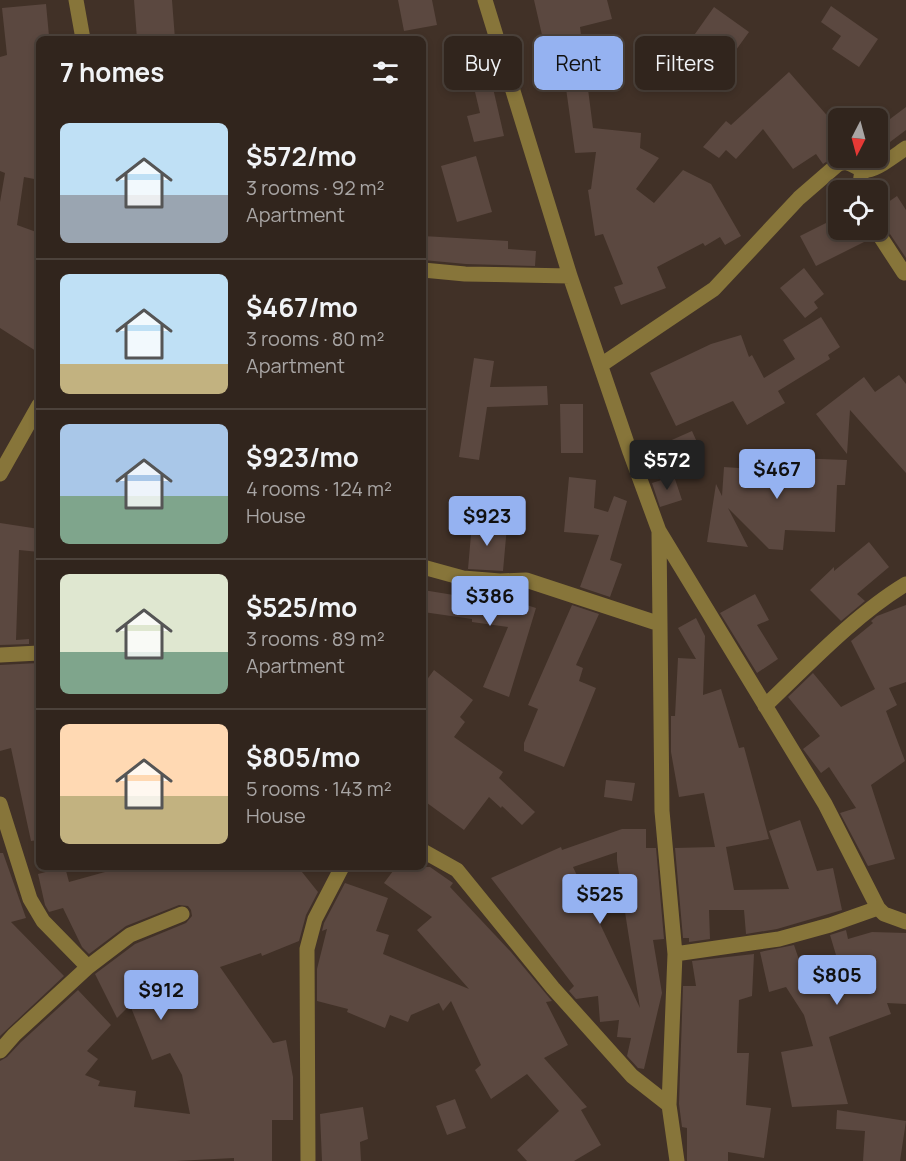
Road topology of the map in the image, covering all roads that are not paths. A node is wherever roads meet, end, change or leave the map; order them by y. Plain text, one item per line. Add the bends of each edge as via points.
1 (76, 0) edge
2 (485, 0) edge
3 (82, 36) edge
4 (906, 148) edge
5 (862, 170) junction
6 (860, 180) edge
7 (883, 240) edge
8 (426, 270) edge
9 (904, 273) dead end
10 (570, 276) junction
11 (601, 364) junction
12 (36, 410) edge
13 (0, 474) edge
14 (659, 531) junction
15 (426, 568) edge
16 (906, 584) edge
17 (660, 624) junction
18 (36, 653) edge
19 (0, 654) edge
20 (765, 706) junction
21 (0, 804) edge
22 (426, 853) edge
23 (340, 870) edge
24 (878, 908) junction
25 (182, 914) dead end
26 (906, 922) edge
27 (675, 954) junction
28 (88, 966) junction
29 (0, 1052) edge
30 (669, 1105) junction
31 (308, 1161) edge
32 (677, 1161) edge

1 - 3 street
2 - 10 street
4 - 5 street via 870,171
5 - 6 street
5 - 11 street via 848,162 837,165 799,198 714,289
7 - 9 street
8 - 10 street
10 - 11 street
11 - 14 street
12 - 13 street
14 - 17 street
14 - 20 street
15 - 17 street via 463,578 526,580
16 - 20 street via 828,646
17 - 27 street via 662,811
18 - 19 street
20 - 24 street via 825,804
21 - 28 street via 30,899 43,921
22 - 30 street via 457,870 632,1076
23 - 31 street via 315,919 307,949
24 - 26 street
24 - 27 street via 779,939
25 - 28 street via 130,935
27 - 30 street
28 - 29 street
30 - 32 street

